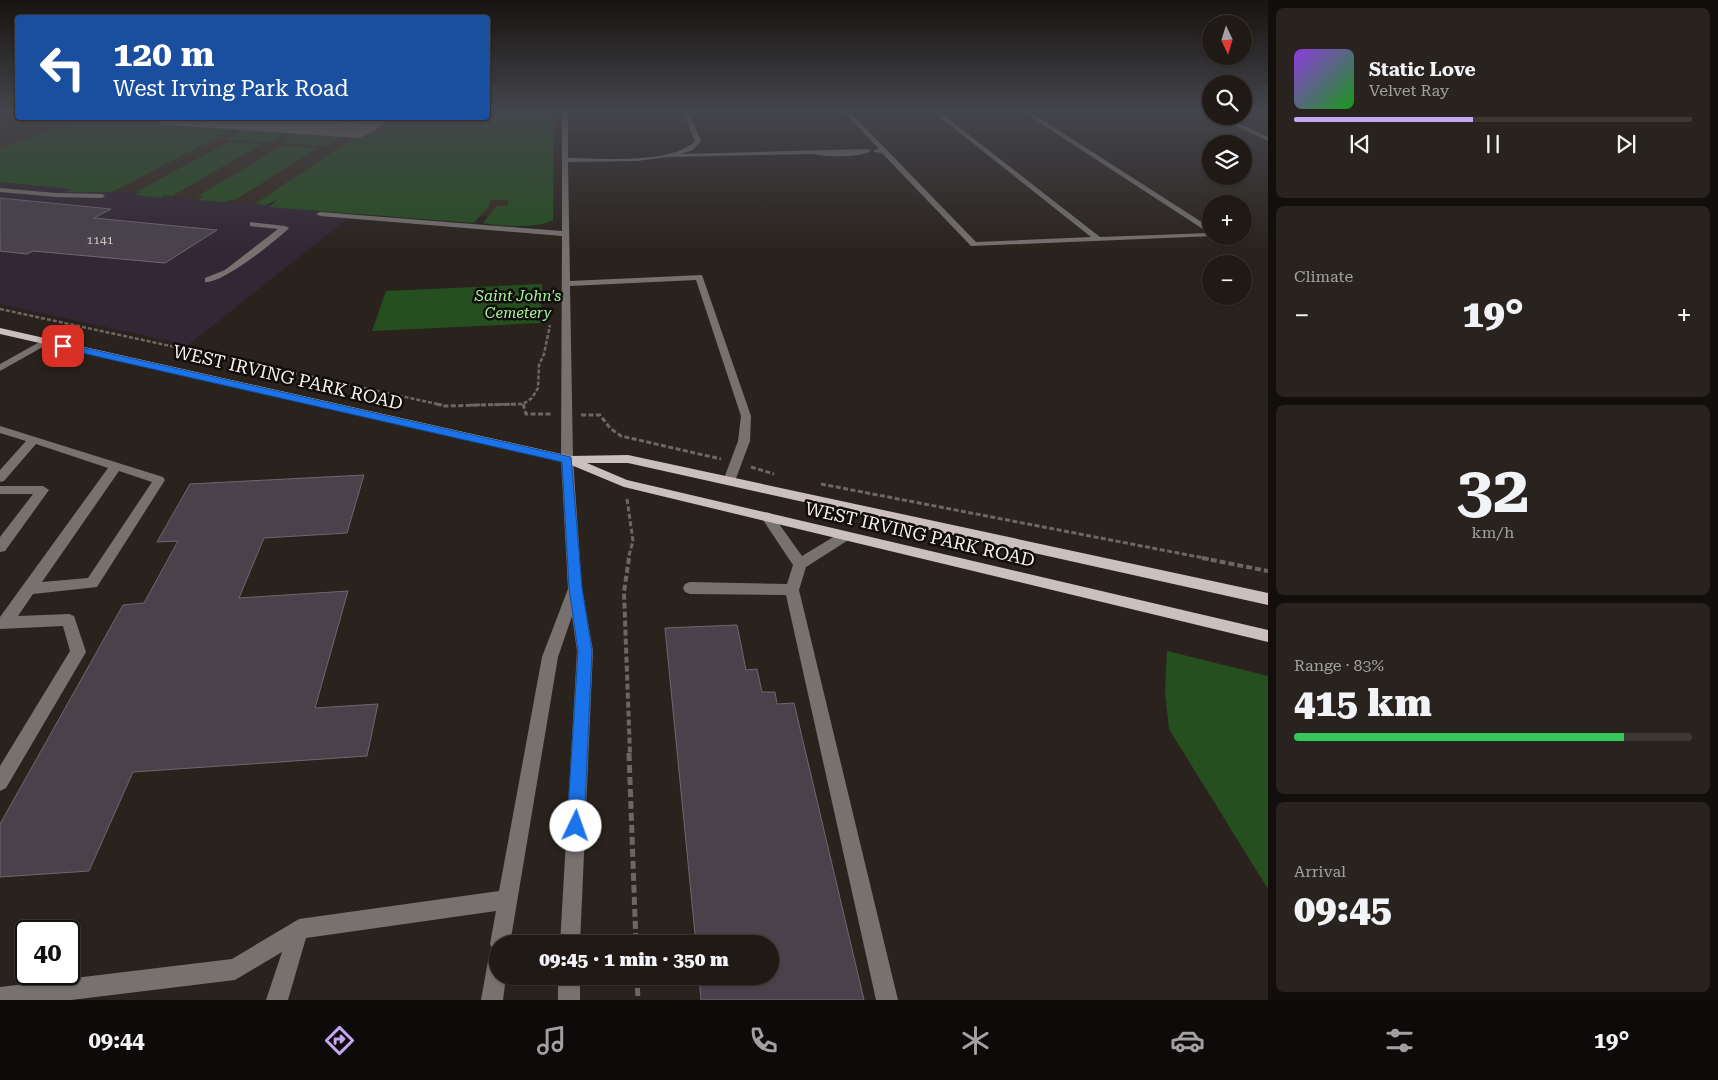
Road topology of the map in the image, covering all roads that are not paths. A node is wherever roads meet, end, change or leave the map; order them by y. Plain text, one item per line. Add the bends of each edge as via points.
1 (565, 157) edge
2 (653, 157) edge
3 (889, 157) edge
4 (993, 157) edge
5 (1094, 157) edge
6 (565, 160) junction
7 (0, 190) edge
8 (102, 196) dead end
9 (320, 214) dead end
10 (253, 224) dead end
11 (1202, 227) edge
12 (1202, 233) edge
13 (566, 234) junction
14 (1098, 239) junction
15 (208, 280) dead end
16 (566, 284) junction
17 (0, 331) edge
18 (45, 342) junction
19 (0, 368) edge
20 (0, 429) edge
21 (33, 440) junction
22 (567, 460) junction
23 (116, 466) junction
24 (0, 478) edge
25 (729, 481) junction
26 (0, 490) edge
27 (767, 517) junction
28 (845, 536) junction
29 (0, 547) edge
30 (800, 564) junction
31 (575, 588) junction
32 (690, 588) dead end
33 (29, 589) junction
34 (792, 590) junction
35 (1268, 599) edge
36 (3, 623) edge
37 (1268, 636) edge
38 (0, 782) edge
39 (506, 900) junction
40 (299, 929) junction
41 (501, 935) edge
42 (570, 935) edge
43 (494, 985) edge
44 (569, 985) edge
45 (0, 998) edge
46 (277, 1000) edge
47 (492, 1000) edge
48 (569, 1000) edge
49 (887, 1000) edge

1 - 6 street
2 - 6 street
3 - 14 street via 974,244
4 - 14 street
5 - 11 street
6 - 13 street
7 - 8 street
9 - 13 street
10 - 15 street via 285,228 228,272
12 - 14 street
13 - 16 street
16 - 22 street
16 - 25 street via 699,277 746,416 744,441
17 - 18 main road, WEST IRVING PARK ROAD
18 - 19 street
18 - 22 main road, WEST IRVING PARK ROAD
20 - 21 street
21 - 23 street
21 - 24 street
22 - 25 main road, WEST IRVING PARK ROAD via 628,459
22 - 27 main road, WEST IRVING PARK ROAD via 624,483
22 - 31 street
23 - 33 street
23 - 33 street via 159,480 92,584
25 - 35 main road, WEST IRVING PARK ROAD
26 - 29 street via 43,490
27 - 28 main road, WEST IRVING PARK ROAD
27 - 30 street
28 - 30 street
28 - 37 main road, WEST IRVING PARK ROAD
30 - 34 street
31 - 39 street via 550,657
31 - 42 street via 585,651
32 - 34 street
33 - 36 street
34 - 49 street
36 - 38 street via 69,620 78,652
39 - 40 street
39 - 41 street
40 - 45 street via 235,969
40 - 46 street
43 - 47 street
44 - 48 street

